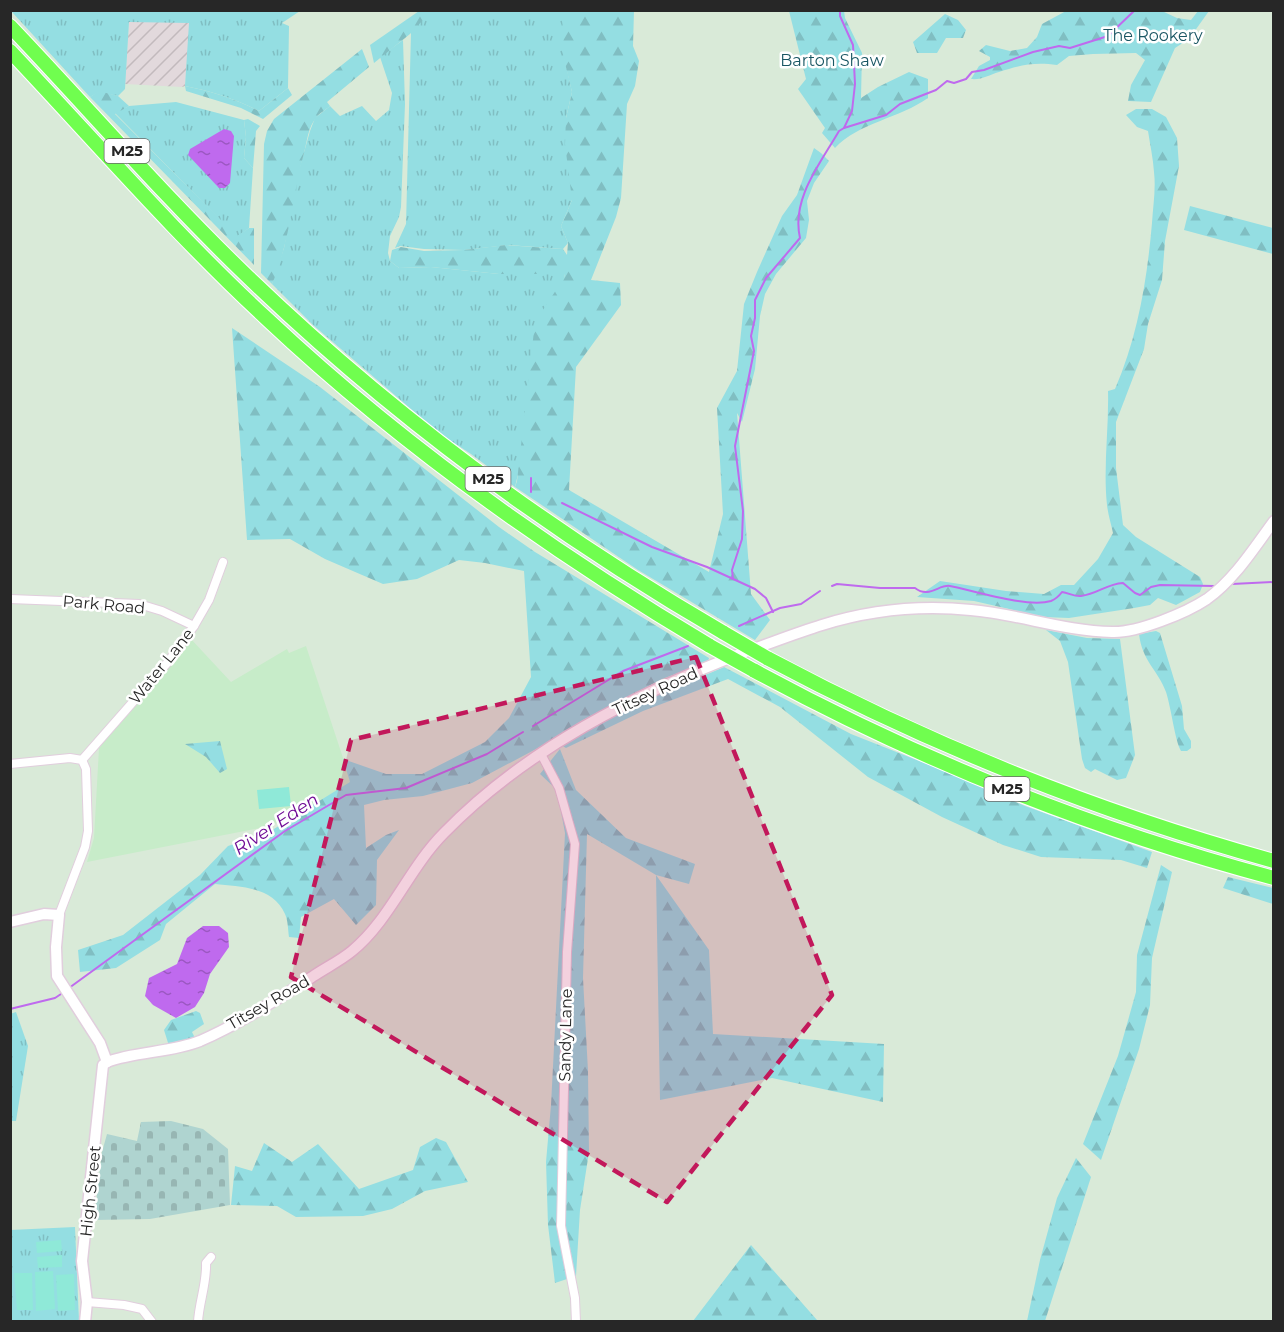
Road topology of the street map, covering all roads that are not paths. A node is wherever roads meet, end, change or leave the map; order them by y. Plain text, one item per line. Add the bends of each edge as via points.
1 (10, 26) edge
2 (10, 51) edge
3 (1274, 521) edge
4 (223, 562) dead end
5 (10, 599) edge
6 (194, 626) junction
7 (541, 754) junction
8 (82, 760) junction
9 (10, 764) edge
10 (1274, 861) edge
11 (1274, 878) edge
12 (59, 915) junction
13 (10, 922) edge
14 (107, 1062) junction
15 (211, 1257) dead end
16 (87, 1302) junction
17 (85, 1322) edge
18 (152, 1322) edge
19 (198, 1322) edge
20 (576, 1322) edge

1 - 10 highway, M25, bridge via 185,214 270,298 397,410 514,498 627,575 767,658 891,721 1009,772 1137,819
2 - 11 highway, M25, bridge via 155,207 267,319 376,414 491,503 595,575 753,670 885,736 992,783 1119,831
3 - 7 main road, Titsey Road via 1225,583 1208,598 1161,621 1116,633 951,608 852,617 792,635 660,687 594,720
4 - 6 street, Water Lane
5 - 6 street, Park Road via 139,604
6 - 8 street, Water Lane via 168,662
7 - 14 main road, Titsey Road via 443,833 390,907 352,951 263,1008 199,1041
7 - 20 street, Sandy Lane via 559,788 575,844 567,952 561,1226
8 - 9 street
8 - 12 street via 88,785 88,831
12 - 13 main road
12 - 14 main road via 57,976
14 - 16 main road, High Street via 99,1100 82,1261
15 - 19 street via 206,1263
16 - 17 main road, High Street
16 - 18 street via 142,1309

